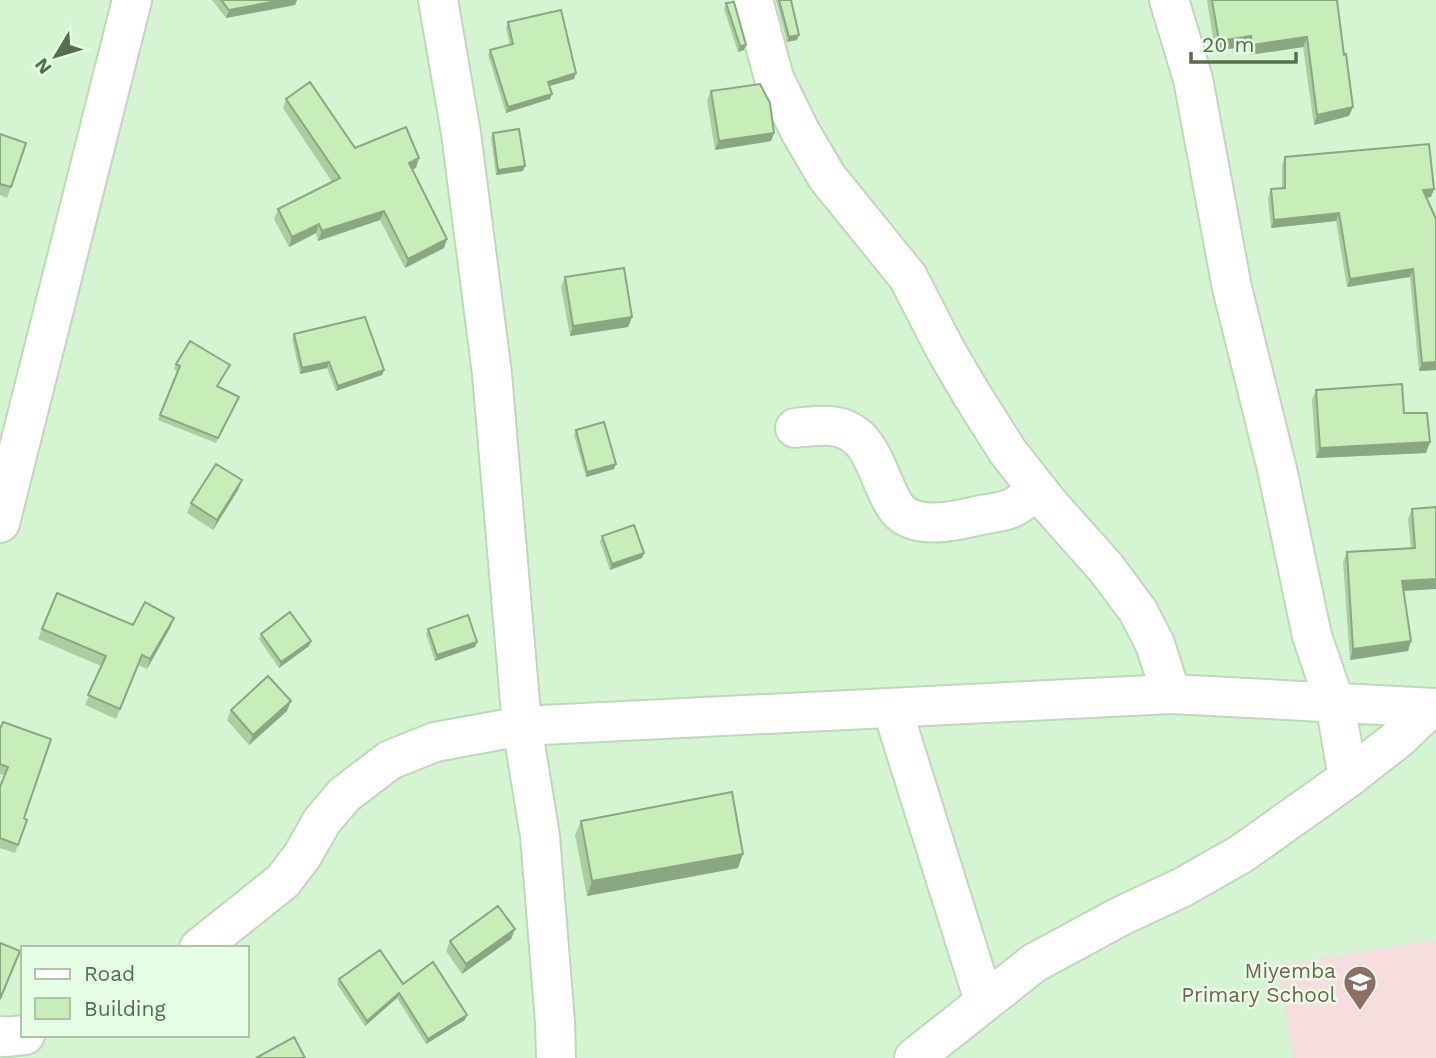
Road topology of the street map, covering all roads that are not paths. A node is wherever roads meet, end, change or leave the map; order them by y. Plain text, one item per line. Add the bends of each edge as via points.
1 (132, 0) edge
2 (438, 0) edge
3 (753, 0) edge
4 (1168, 0) edge
5 (794, 428) dead end
6 (1039, 491) junction
7 (0, 523) edge
8 (1171, 694) junction
9 (1335, 703) junction
10 (892, 708) junction
11 (1433, 708) edge
12 (522, 726) junction
13 (1348, 778) junction
14 (202, 946) edge
15 (984, 1001) junction
16 (21, 1035) edge
17 (0, 1036) edge
18 (556, 1058) edge
19 (914, 1058) edge

1 - 7 street
2 - 12 street via 461,133 492,374
3 - 6 street via 774,78 800,131 827,177 908,277 972,395
4 - 9 street via 1193,79 1232,288 1278,469 1312,636
5 - 6 street via 823,425 852,432 898,510 916,520 943,523 1000,511
6 - 8 street via 1138,611 1155,644
8 - 9 street
8 - 10 street
9 - 11 street
9 - 13 street
10 - 12 street
10 - 15 street
11 - 13 street
12 - 14 street via 435,742 390,760 344,795 283,881
12 - 18 street via 540,836
13 - 15 street via 1241,854 1034,963
15 - 19 street
16 - 17 street

